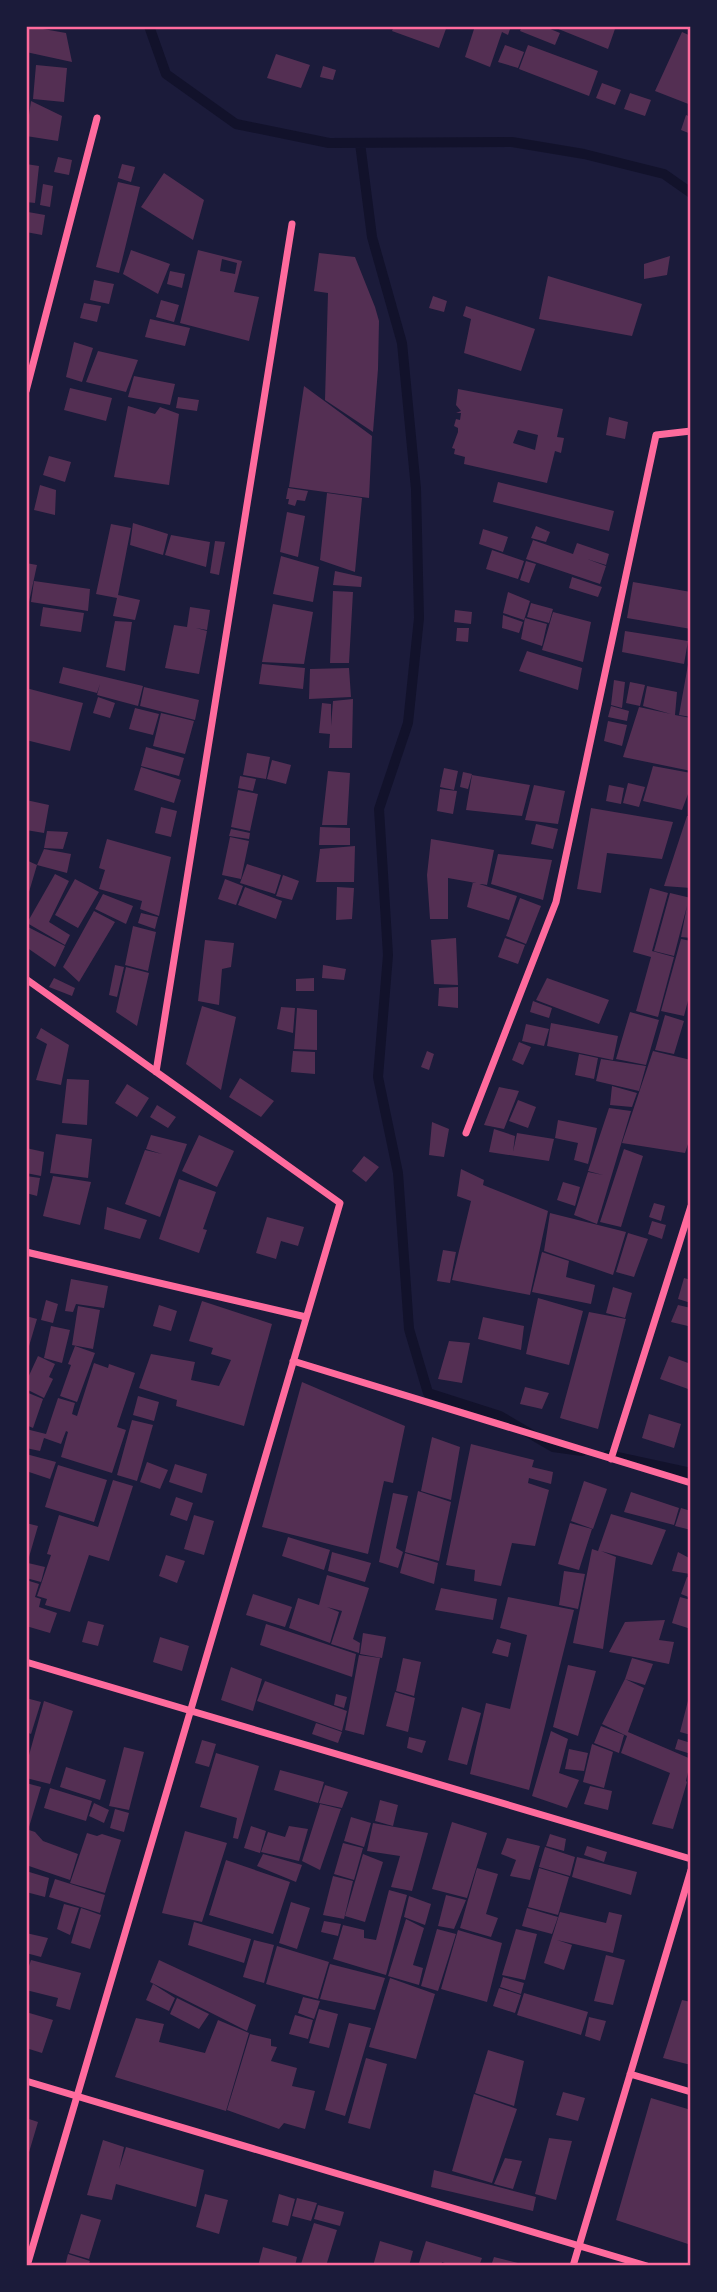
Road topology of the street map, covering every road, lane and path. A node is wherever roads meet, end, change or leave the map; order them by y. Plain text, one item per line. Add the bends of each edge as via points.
1 (97, 118) dead end
2 (292, 225) dead end
3 (26, 391) edge
4 (691, 432) edge
5 (26, 979) edge
6 (156, 1072) junction
7 (466, 1133) dead end
8 (691, 1206) edge
9 (26, 1252) edge
10 (306, 1317) junction
11 (293, 1361) junction
12 (611, 1459) junction
13 (691, 1483) edge
14 (26, 1662) edge
15 (190, 1711) junction
16 (691, 1860) edge
17 (691, 1870) edge
18 (630, 2074) junction
19 (26, 2081) edge
20 (691, 2092) edge
21 (77, 2096) junction
22 (579, 2245) junction
23 (27, 2266) edge
24 (573, 2266) edge
25 (647, 2266) edge

1 - 3 street
2 - 6 street
4 - 7 street via 656,435 556,902
5 - 6 street
6 - 10 street via 340,1203
8 - 12 street
9 - 10 street
10 - 11 street
11 - 12 street
11 - 15 street
12 - 13 street
14 - 15 street
15 - 16 street
15 - 21 street
17 - 18 street
18 - 20 street
18 - 22 street
19 - 21 street
21 - 22 street
21 - 23 street
22 - 24 street
22 - 25 street

